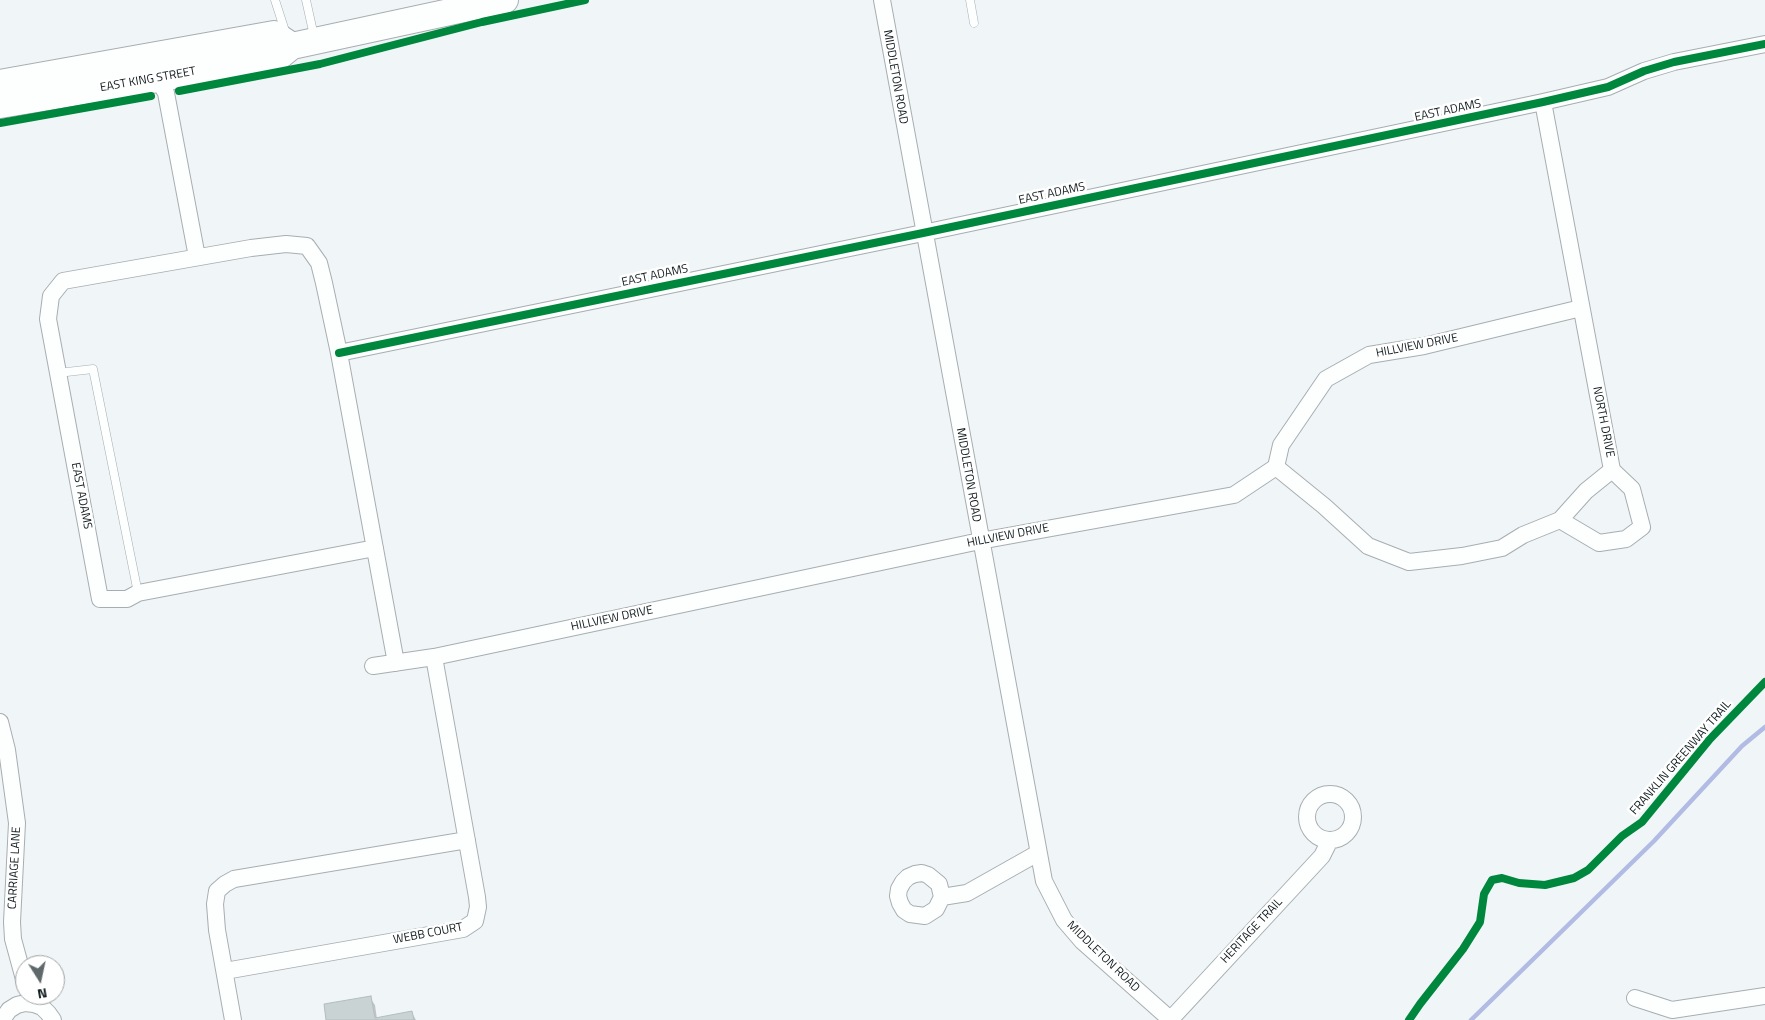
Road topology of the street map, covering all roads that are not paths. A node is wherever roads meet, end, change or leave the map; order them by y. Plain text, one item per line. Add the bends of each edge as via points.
1 (275, 0) edge
2 (306, 0) edge
3 (506, 0) edge
4 (882, 0) edge
5 (970, 0) edge
6 (974, 23) dead end
7 (303, 43) junction
8 (1765, 44) edge
9 (156, 67) junction
10 (0, 83) edge
11 (1543, 102) junction
12 (0, 106) edge
13 (923, 233) junction
14 (196, 257) junction
15 (1581, 308) junction
16 (339, 353) junction
17 (58, 373) junction
18 (1276, 467) junction
19 (1612, 470) junction
20 (1560, 520) junction
21 (980, 541) junction
22 (375, 548) junction
23 (138, 594) junction
24 (434, 657) junction
25 (396, 663) junction
26 (373, 666) dead end
27 (0, 722) edge
28 (467, 840) junction
29 (1330, 840) dead end
30 (1038, 853) junction
31 (942, 897) dead end
32 (17, 955) edge
33 (224, 971) junction
34 (1765, 996) edge
35 (1635, 998) dead end
36 (17, 1005) edge
37 (36, 1005) edge
38 (2, 1020) edge
39 (53, 1020) edge
40 (233, 1020) edge
41 (1170, 1020) edge

1 - 7 lane via 280,18
2 - 7 lane
3 - 7 main road, EAST KING STREET
4 - 13 street, MIDDLETON ROAD
5 - 6 lane
7 - 9 main road, EAST KING STREET via 281,55
8 - 11 street, EAST ADAMS via 1674,62 1608,87
9 - 10 main road, EAST KING STREET
9 - 12 main road, EAST KING STREET
9 - 14 street via 166,93
11 - 13 street, EAST ADAMS
11 - 15 street, NORTH DRIVE
13 - 16 street, EAST ADAMS
13 - 21 street, MIDDLETON ROAD
14 - 16 street, EAST ADAMS via 286,244 307,246 320,269
14 - 17 street, EAST ADAMS via 63,281 51,296 48,319
15 - 18 street, HILLVIEW DRIVE via 1424,346 1369,355 1326,379 1281,445
15 - 19 street, NORTH DRIVE
16 - 22 street, EAST ADAMS
17 - 23 lane via 93,369
17 - 23 street, EAST ADAMS via 100,599 127,599
18 - 20 street, NORTH DRIVE via 1368,546 1409,562 1502,548 1523,535
18 - 21 street, HILLVIEW DRIVE via 1234,495
19 - 20 street, NORTH DRIVE via 1586,491
19 - 20 street via 1632,489 1642,527 1626,539 1599,543
21 - 24 street, HILLVIEW DRIVE
21 - 30 street, MIDDLETON ROAD
22 - 23 street, EAST ADAMS
22 - 25 street
24 - 25 street, HILLVIEW DRIVE
24 - 28 street, WEBB COURT
25 - 26 street, HILLVIEW DRIVE
27 - 32 street, CARRIAGE LANE via 17,823 12,922
28 - 33 street via 234,879 217,891 215,904
28 - 33 street, WEBB COURT via 478,907 470,926
29 - 41 street, HERITAGE TRAIL via 1322,856
30 - 31 street via 967,893
30 - 41 street, MIDDLETON ROAD via 1044,881 1064,920
33 - 40 street
34 - 35 street via 1672,1010
36 - 38 street
37 - 39 street

